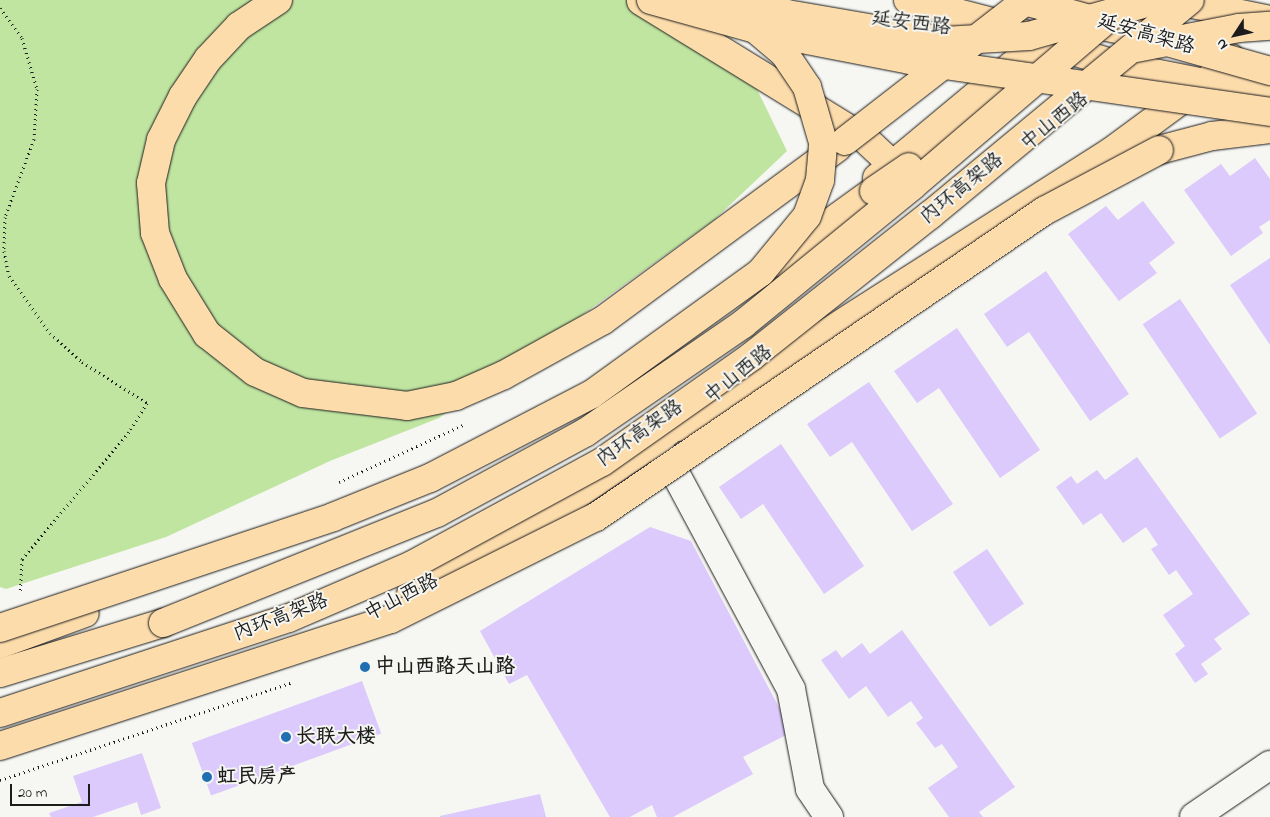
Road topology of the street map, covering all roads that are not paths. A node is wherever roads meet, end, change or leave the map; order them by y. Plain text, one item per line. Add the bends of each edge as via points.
1 (278, 0) edge
2 (640, 0) edge
3 (651, 0) edge
4 (713, 0) edge
5 (740, 0) edge
6 (781, 0) edge
7 (908, 0) edge
8 (999, 0) edge
9 (1021, 0) edge
10 (1028, 0) edge
11 (1090, 0) edge
12 (1129, 0) edge
13 (1138, 0) edge
14 (1157, 0) edge
15 (1191, 1) edge
16 (1069, 19) junction
17 (1270, 20) edge
18 (1270, 26) edge
19 (1153, 36) junction
20 (1270, 38) edge
21 (1042, 41) junction
22 (1231, 58) junction
23 (1124, 67) junction
24 (1270, 70) edge
25 (1207, 82) junction
26 (1259, 93) edge
27 (1270, 106) edge
28 (1270, 112) edge
29 (1270, 129) edge
30 (893, 165) junction
31 (761, 272) junction
32 (655, 442) junction
33 (0, 628) edge
34 (0, 644) edge
35 (0, 673) edge
36 (0, 713) edge
37 (0, 746) edge
38 (0, 755) edge
39 (1270, 765) edge
40 (829, 817) edge
41 (1194, 817) edge

1 - 10 main road, bridge via 239,26 208,59 183,96 161,140 151,183 155,233 173,279 207,334 255,372 303,393 407,406 456,396 504,376 602,321 893,105
2 - 30 main road via 865,139
3 - 28 main road, bridge via 766,32 910,60
4 - 31 main road, bridge via 733,10 785,54 807,87 823,142 820,180 807,216
5 - 14 main road, bridge via 797,16 944,41 1029,36
6 - 21 main road, 延安西路 via 885,23
7 - 21 main road, 延安西路 via 1000,24
8 - 16 main road
9 - 24 main road, 延安高架路, bridge
11 - 16 main road
12 - 35 main road, 内环高架路, bridge via 912,186 743,324 586,432 437,514 163,623
13 - 20 main road, 延安高架路, bridge
15 - 17 main road
15 - 19 main road, 中山西路
15 - 36 main road, 内环高架路, bridge via 752,356 602,462 412,565 289,618
16 - 19 main road
16 - 21 main road
18 - 31 main road, bridge via 1239,28 1135,49 1037,87 986,112
19 - 22 main road
19 - 23 main road, 中山西路 via 1138,56
21 - 23 main road, 延安西路
21 - 30 main road
22 - 24 main road
22 - 25 main road
23 - 25 main road, 延安西路
23 - 32 main road, 中山西路
25 - 26 main road, 延安西路
25 - 32 main road via 1112,150
26 - 27 main road, 延安西路
29 - 37 main road, bridge via 1212,136 1159,150 1109,174 1044,211 933,284 596,517 391,619
30 - 34 main road via 796,245 592,390 462,464 324,526
31 - 33 main road, bridge via 592,394 430,478 333,517
32 - 38 main road, 中山西路 via 488,555 340,630
32 - 40 street via 673,469 791,689 810,789
39 - 41 street

